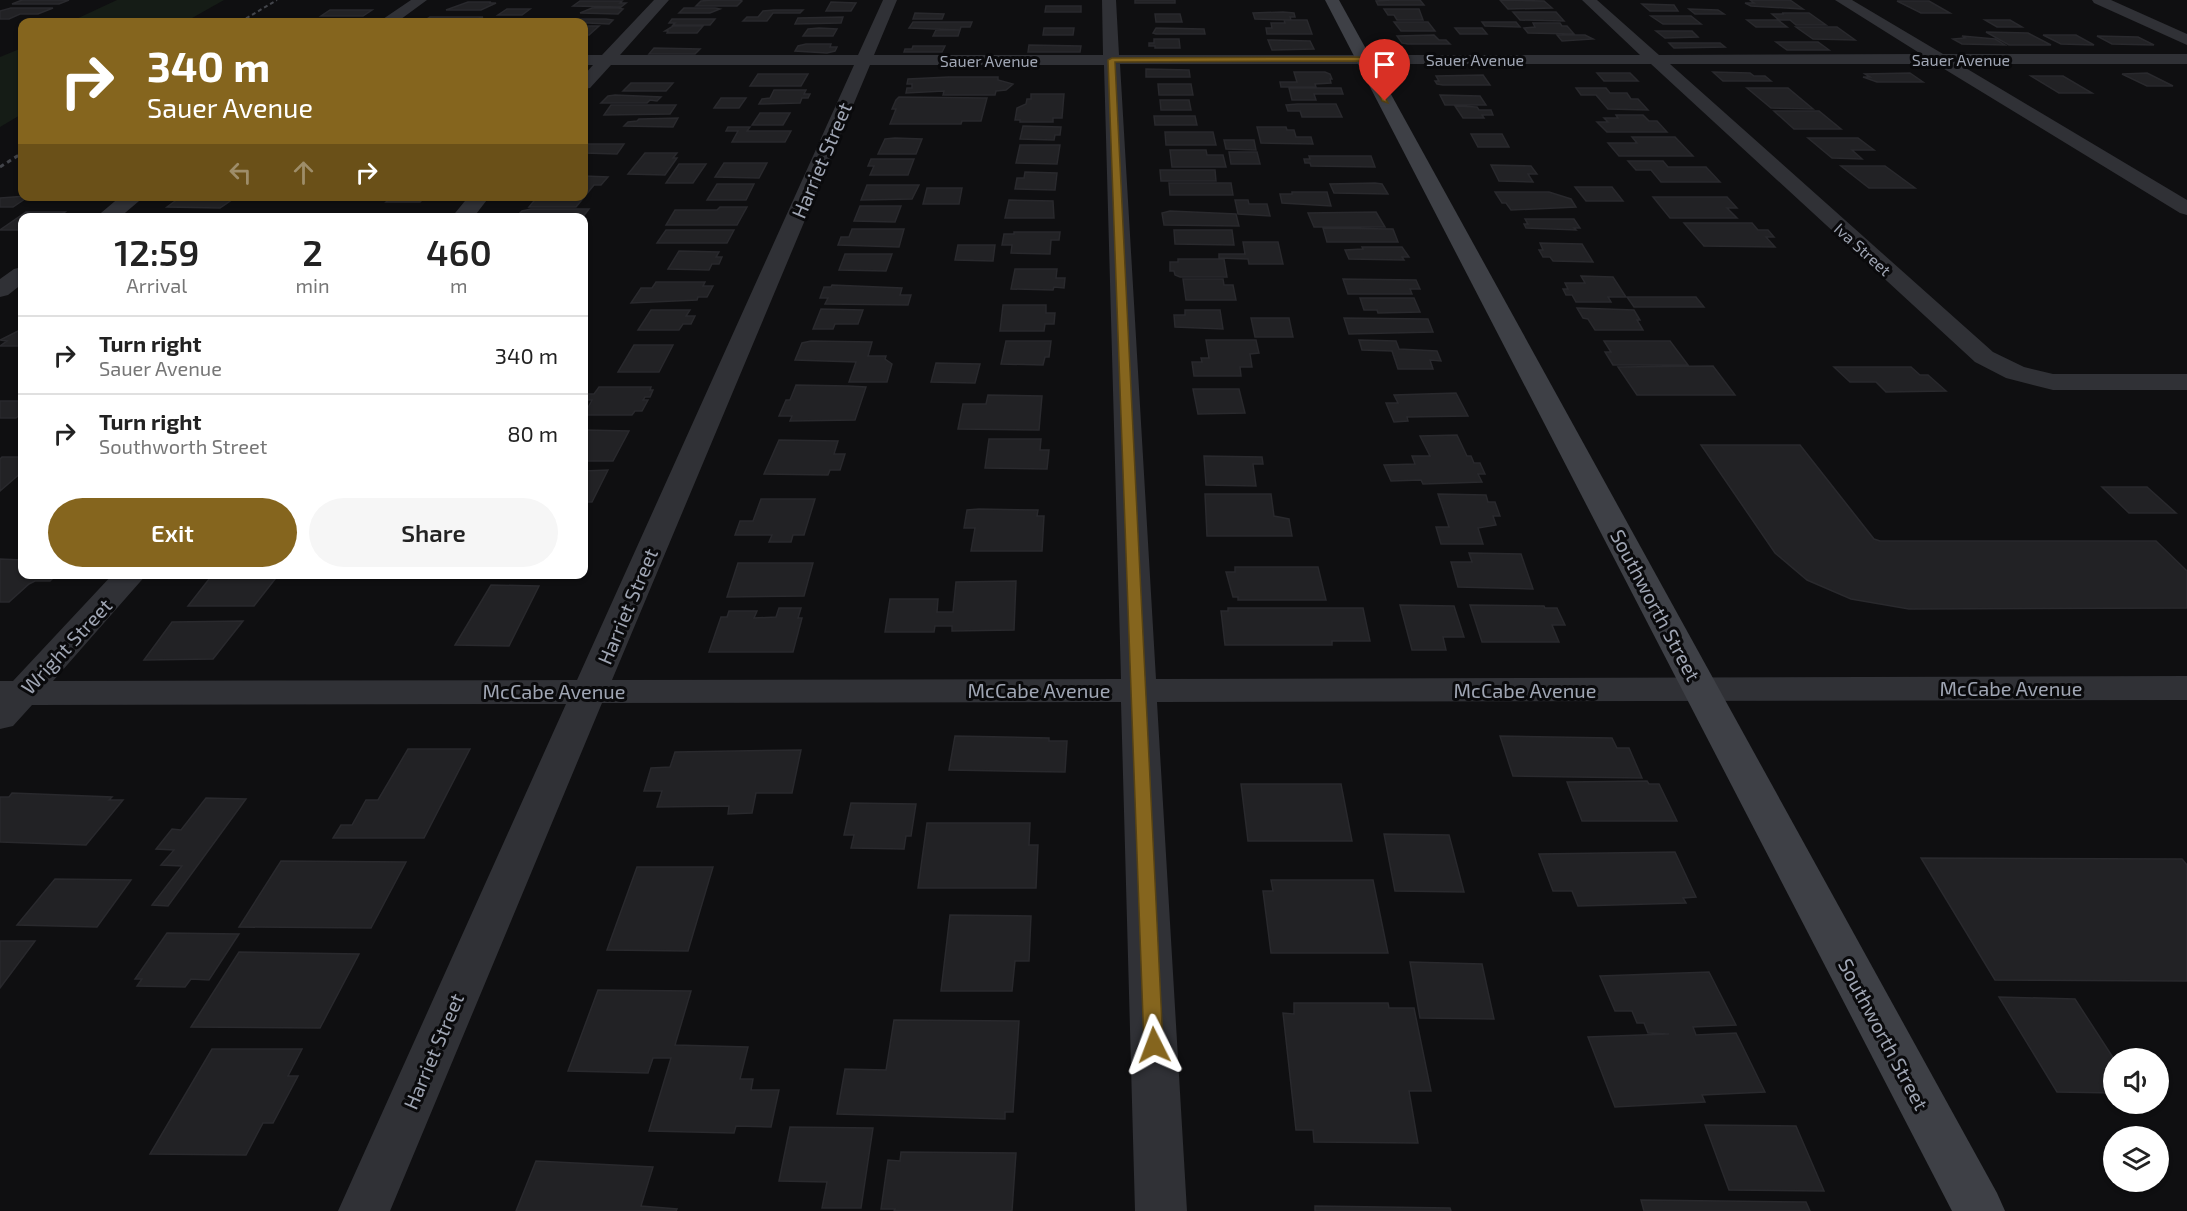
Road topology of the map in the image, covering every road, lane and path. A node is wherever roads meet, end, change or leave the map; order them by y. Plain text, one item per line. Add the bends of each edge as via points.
1 (420, 0) edge
2 (662, 0) edge
3 (890, 0) edge
4 (1109, 0) edge
5 (1332, 0) edge
6 (1589, 0) edge
7 (1842, 0) edge
8 (2099, 0) edge
9 (394, 18) edge
10 (2187, 40) edge
11 (1363, 59) junction
12 (1653, 59) junction
13 (1940, 59) junction
14 (2187, 59) edge
15 (588, 60) edge
16 (606, 60) junction
17 (864, 60) junction
18 (1112, 60) junction
19 (588, 80) edge
20 (128, 201) edge
21 (476, 201) edge
22 (2187, 209) edge
23 (112, 213) edge
24 (465, 213) edge
25 (18, 277) edge
26 (0, 290) edge
27 (2187, 382) edge
28 (126, 579) edge
29 (2187, 688) edge
30 (1139, 689) junction
31 (1701, 690) junction
32 (590, 692) junction
33 (7, 701) edge
34 (364, 1211) edge
35 (1161, 1211) edge
36 (1978, 1211) edge

1 - 9 street
2 - 16 street
3 - 17 street, Harriet Street
4 - 18 street
5 - 11 main road, Southworth Street
6 - 12 street, Iva Street
7 - 13 street
8 - 10 street
11 - 12 street, Sauer Avenue
11 - 18 street, Sauer Avenue
11 - 31 main road, Southworth Street
12 - 13 street, Sauer Avenue
12 - 27 street, Iva Street via 1984,357 2014,373 2053,382
13 - 14 street, Sauer Avenue
13 - 22 street
15 - 16 street, Sauer Avenue
16 - 17 street, Sauer Avenue
16 - 19 street
17 - 18 street, Sauer Avenue
17 - 32 street, Harriet Street
18 - 30 street
20 - 23 street
21 - 24 street
25 - 26 street
28 - 33 street, Wright Street
29 - 31 street, McCabe Avenue
30 - 31 street, McCabe Avenue
30 - 32 street, McCabe Avenue
30 - 35 street
31 - 36 main road, Southworth Street
32 - 33 street, McCabe Avenue
32 - 34 street, Harriet Street

